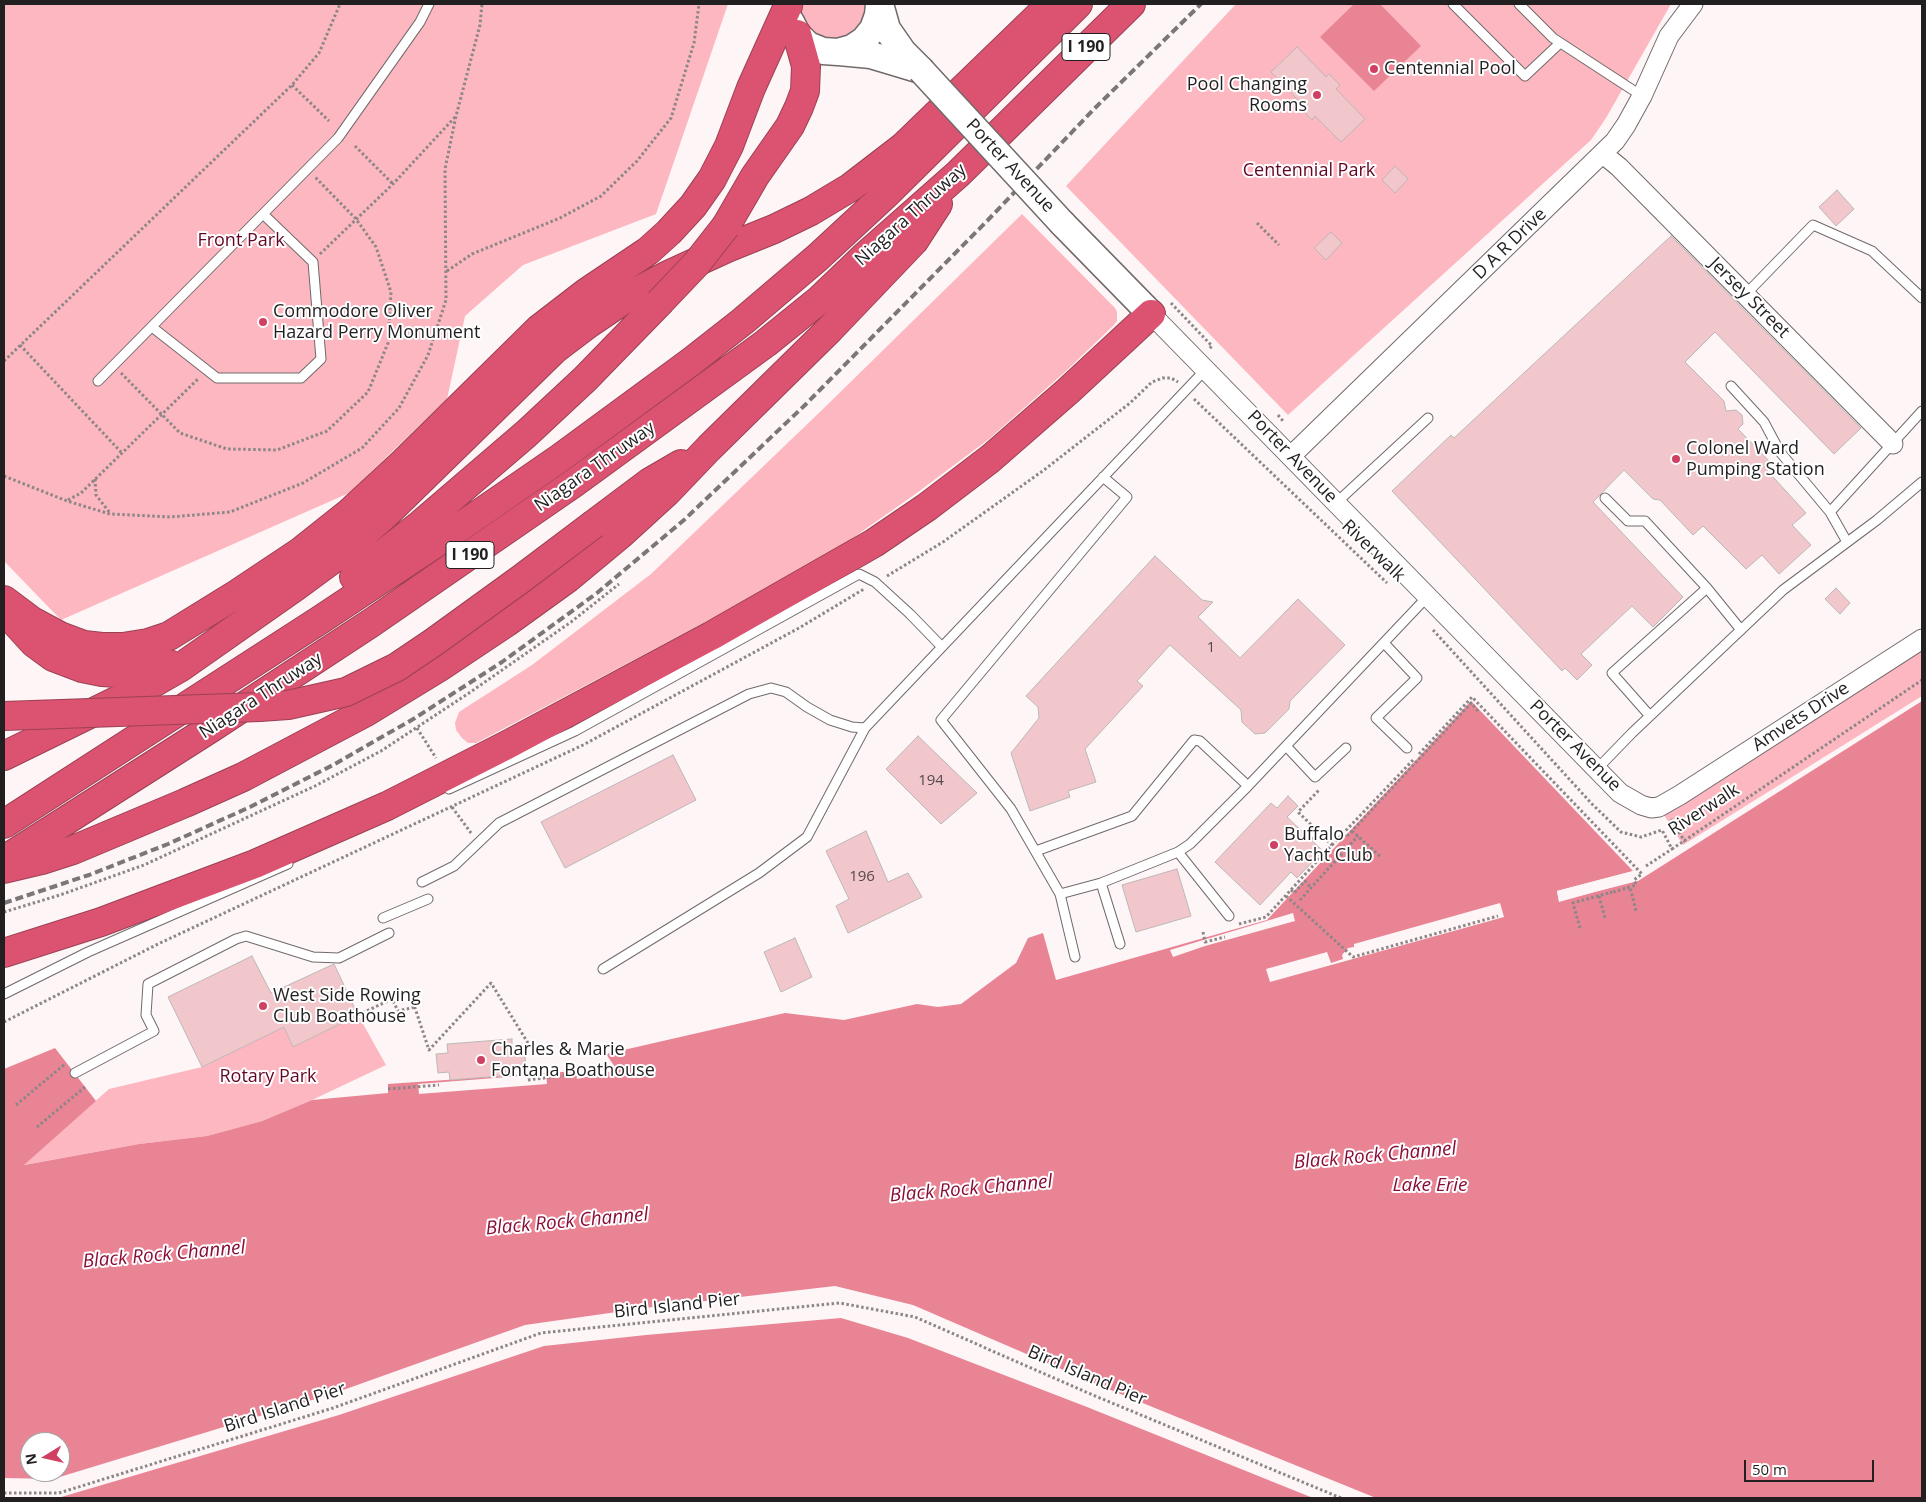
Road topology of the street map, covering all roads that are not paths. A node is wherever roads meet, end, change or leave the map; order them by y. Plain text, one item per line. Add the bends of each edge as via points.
1 (429, 4) edge
2 (879, 4) edge
3 (1051, 4) edge
4 (1078, 4) edge
5 (1131, 4) edge
6 (1453, 4) edge
7 (1519, 4) edge
8 (1693, 4) edge
9 (788, 5) edge
10 (797, 34) junction
11 (1560, 43) junction
12 (838, 52) junction
13 (921, 70) junction
14 (1642, 96) junction
15 (1603, 154) junction
16 (958, 174) junction
17 (263, 214) junction
18 (1746, 294) junction
19 (1922, 298) edge
20 (1152, 314) junction
21 (152, 327) junction
22 (1206, 369) junction
23 (98, 381) dead end
24 (1731, 386) dead end
25 (1922, 410) edge
26 (1428, 418) dead end
27 (1893, 444) junction
28 (709, 448) junction
29 (1290, 456) junction
30 (1103, 477) junction
31 (1922, 482) edge
32 (1606, 498) dead end
33 (1336, 503) junction
34 (1830, 512) junction
35 (1847, 542) junction
36 (1707, 588) junction
37 (1428, 596) junction
38 (4, 600) edge
39 (4, 609) edge
40 (234, 628) junction
41 (1741, 630) junction
42 (1922, 639) edge
43 (1384, 643) junction
44 (942, 647) junction
45 (276, 648) junction
46 (4, 716) edge
47 (1650, 716) junction
48 (865, 728) junction
49 (1286, 746) junction
50 (1346, 748) dead end
51 (1407, 748) dead end
52 (4, 756) edge
53 (1596, 769) junction
54 (444, 785) junction
55 (1248, 786) junction
56 (1680, 795) joint
57 (7, 822) edge
58 (1036, 852) junction
59 (1178, 852) junction
60 (13, 854) edge
61 (296, 860) dead end
62 (4, 869) edge
63 (422, 882) dead end
64 (1100, 883) junction
65 (1060, 894) junction
66 (428, 899) dead end
67 (1229, 916) road end
68 (383, 918) dead end
69 (389, 933) dead end
70 (1120, 944) dead end
71 (4, 953) edge
72 (1075, 957) dead end
73 (603, 969) dead end
74 (4, 994) edge
75 (74, 1073) dead end

1 - 17 lane via 420,22 342,133
2 - 12 street, Porter Avenue via 873,29 864,40
2 - 13 street, Porter Avenue via 887,29
3 - 40 highway via 903,147 851,187 811,211 634,293 555,349 386,514 316,571
4 - 45 highway, Niagara Thruway / I 190 via 818,258 743,321 637,403 552,463
5 - 16 highway, Niagara Thruway / I 190
6 - 11 lane via 1525,76
7 - 11 lane
8 - 14 street, D A R Drive via 1669,36
9 - 10 street via 790,20
9 - 38 highway via 729,146 693,206 648,251 539,329 404,462 349,513 300,552 169,636 148,643 123,647 84,645 32,621
10 - 12 street via 808,45
10 - 45 highway, bridge via 806,66 802,99 790,126 754,176 726,226 697,263 585,379 526,434 414,530 324,599
11 - 14 lane
12 - 13 street via 871,55
13 - 20 street, Porter Avenue, bridge via 1062,223
14 - 15 street, D A R Drive via 1626,125
15 - 18 street, Jersey Street via 1620,166
15 - 29 street, D A R Drive
16 - 28 highway via 914,241
16 - 60 highway, Niagara Thruway / I 190 via 818,301 702,391 363,628
17 - 21 lane
17 - 21 lane via 313,262 321,359 301,378 217,378
18 - 19 lane via 1813,225 1872,251
18 - 27 street, Jersey Street
20 - 22 street, Porter Avenue
20 - 54 highway via 990,459 874,543
21 - 23 lane
22 - 29 street, Porter Avenue
22 - 30 lane
24 - 34 lane via 1764,422 1780,452
25 - 27 lane
26 - 33 lane
27 - 34 lane
28 - 46 highway, bridge via 650,482 397,667 346,692 288,705 260,707
28 - 62 highway via 667,492 568,578 438,668 366,712 243,777 185,803 73,850
29 - 33 street, Porter Avenue
30 - 44 lane
30 - 58 lane via 1127,497 941,720 1011,809
31 - 35 lane
32 - 36 lane via 1628,521 1645,521
33 - 37 street, Porter Avenue
34 - 35 lane
35 - 41 lane via 1783,590
36 - 41 lane
36 - 47 lane via 1612,673
37 - 43 lane
37 - 53 street, Porter Avenue
39 - 40 highway via 34,643 53,657 102,672 152,670 203,647
40 - 52 highway via 155,682
41 - 47 lane
42 - 56 street, Amvets Drive
43 - 49 lane
43 - 51 lane via 1418,678 1376,718
44 - 48 lane
44 - 54 lane via 875,582 859,574 576,731
45 - 57 highway, Niagara Thruway / I 190
47 - 53 lane
48 - 63 lane via 830,720 786,692 771,688 749,694 499,823 454,866
48 - 73 lane via 806,837 759,874
49 - 50 lane via 1315,777
49 - 55 lane
53 - 56 street, Porter Avenue via 1620,793 1641,805 1659,807
54 - 71 highway via 387,806 255,864 101,922
55 - 58 lane via 1200,741 1194,740 1132,816
55 - 59 lane
58 - 65 lane
59 - 64 lane
59 - 67 lane
61 - 74 lane via 88,952
64 - 65 lane
64 - 70 lane
65 - 72 lane
66 - 68 lane
69 - 75 lane via 339,958 313,957 246,936 236,939 148,984 146,1015 154,1031

